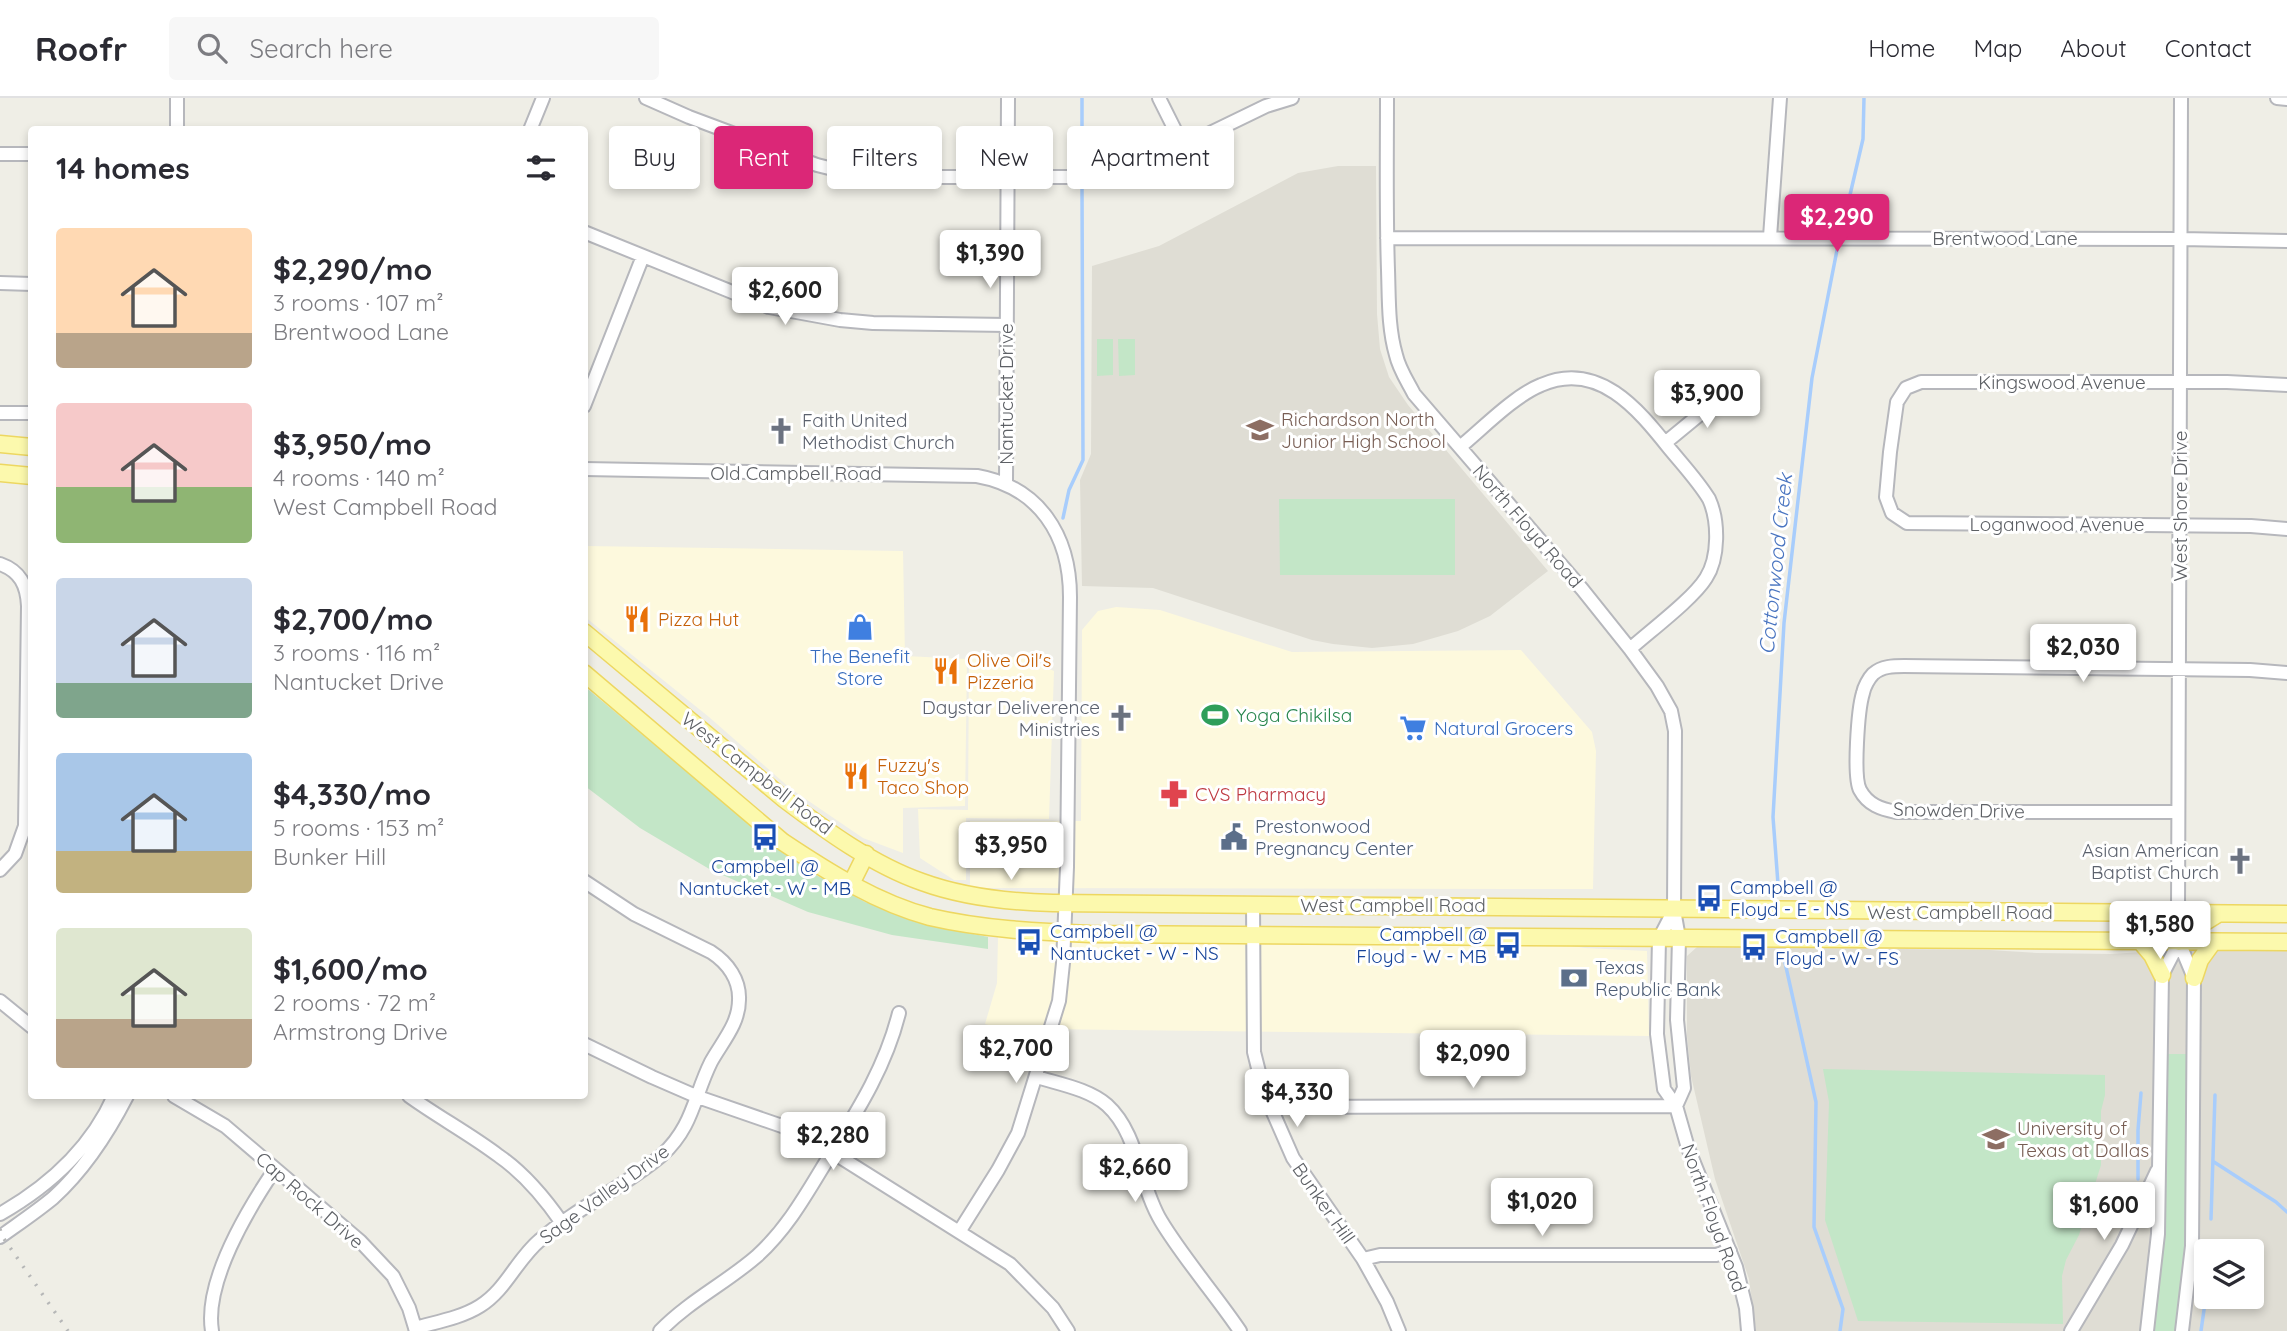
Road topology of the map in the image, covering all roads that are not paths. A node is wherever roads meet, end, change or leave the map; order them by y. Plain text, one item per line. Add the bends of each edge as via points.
1 (177, 98) edge
2 (543, 98) edge
3 (646, 98) edge
4 (1008, 98) edge
5 (1159, 98) edge
6 (1292, 98) edge
7 (1387, 98) edge
8 (1780, 98) edge
9 (2181, 98) edge
10 (2277, 98) edge
11 (2287, 99) edge
12 (177, 126) edge
13 (532, 126) edge
14 (1008, 126) edge
15 (1173, 126) edge
16 (1224, 126) edge
17 (0, 154) edge
18 (28, 154) edge
19 (956, 177) edge
20 (1007, 189) edge
21 (588, 234) edge
22 (1770, 237) junction
23 (1387, 238) junction
24 (2181, 239) junction
25 (2287, 241) edge
26 (643, 256) junction
27 (0, 283) edge
28 (28, 284) edge
29 (1007, 325) junction
30 (2180, 382) junction
31 (2287, 385) edge
32 (1727, 392) dead end
33 (588, 396) edge
34 (0, 413) edge
35 (28, 413) edge
36 (1665, 443) junction
37 (0, 444) edge
38 (28, 447) edge
39 (1460, 447) junction
40 (1890, 452) joint
41 (588, 469) edge
42 (0, 473) edge
43 (28, 476) edge
44 (1006, 483) junction
45 (2180, 525) junction
46 (2287, 529) edge
47 (0, 564) edge
48 (588, 635) edge
49 (1630, 649) junction
50 (2179, 669) junction
51 (2287, 673) edge
52 (636, 675) junction
53 (588, 676) edge
54 (614, 698) junction
55 (2178, 812) junction
56 (866, 854) junction
57 (0, 870) edge
58 (588, 884) edge
59 (851, 884) junction
60 (1065, 903) junction
61 (1253, 904) junction
62 (1510, 906) junction
63 (1674, 910) junction
64 (2178, 913) junction
65 (2220, 913) junction
66 (2287, 914) edge
67 (2157, 919) junction
68 (2194, 929) junction
69 (1064, 933) junction
70 (1253, 935) junction
71 (1510, 936) junction
72 (1679, 938) junction
73 (1659, 939) junction
74 (2141, 942) junction
75 (2179, 942) junction
76 (2213, 942) junction
77 (2287, 942) edge
78 (2162, 975) junction
79 (2193, 978) junction
80 (0, 1001) edge
81 (899, 1013) dead end
82 (28, 1024) edge
83 (588, 1046) edge
84 (1037, 1077) junction
85 (698, 1097) junction
86 (112, 1099) edge
87 (125, 1099) edge
88 (179, 1099) edge
89 (414, 1099) edge
90 (1676, 1106) junction
91 (1270, 1107) junction
92 (832, 1152) junction
93 (2160, 1165) junction
94 (275, 1169) junction
95 (0, 1214) edge
96 (562, 1223) junction
97 (960, 1232) junction
98 (0, 1237) edge
99 (1730, 1251) junction
100 (1363, 1259) junction
101 (1064, 1329) edge
102 (415, 1330) edge
103 (212, 1331) edge
104 (660, 1331) edge
105 (1240, 1331) edge
106 (1399, 1331) edge
107 (1748, 1331) edge
108 (2071, 1331) edge
109 (2147, 1331) edge
110 (2182, 1331) edge

1 - 12 street
2 - 13 street
3 - 19 street via 844,173
4 - 14 street, Nantucket Drive
5 - 15 street
6 - 16 street
7 - 23 street, North Floyd Road
8 - 22 street
9 - 24 street, West Shore Drive
10 - 11 street
17 - 18 street
20 - 29 street, Nantucket Drive
21 - 26 street
22 - 23 street, Brentwood Lane
22 - 24 street, Brentwood Lane
23 - 39 street, North Floyd Road via 1396,358 1414,394
24 - 25 street, Brentwood Lane
24 - 30 street, West Shore Drive
26 - 29 street via 769,307 801,314 873,323
26 - 33 street
27 - 28 street
29 - 44 street, Nantucket Drive
30 - 31 street, Kingswood Avenue
30 - 40 street, Kingswood Avenue via 1921,382 1906,388 1897,402
30 - 45 street, West Shore Drive
32 - 36 street
34 - 35 street
36 - 39 street via 1619,394 1573,378 1541,384
36 - 49 street via 1714,510 1714,552 1706,579
37 - 38 main road
39 - 49 street, North Floyd Road
40 - 45 street, Loganwood Avenue via 1886,497 1892,513 1907,523
41 - 44 street, Old Campbell Road via 977,475
42 - 43 main road
44 - 60 street, Nantucket Drive via 1035,502 1054,528 1069,575
45 - 46 street, Loganwood Avenue
45 - 50 street, West Shore Drive
47 - 57 street via 24,582 28,606 24,826 15,854
48 - 52 main road, West Campbell Road
49 - 63 street, North Floyd Road via 1657,686 1674,721
50 - 51 street
50 - 55 street, West Shore Drive
50 - 55 street, Snowden Drive via 1891,666 1869,679 1863,691 1856,776 1868,801 1896,812
52 - 54 main road
52 - 56 main road, West Campbell Road via 784,800
53 - 54 main road, West Campbell Road
54 - 59 main road, West Campbell Road via 783,842
55 - 64 street, West Shore Drive
56 - 59 main road
56 - 60 main road, West Campbell Road via 922,882 962,894
58 - 85 street, Sage Valley Drive via 634,914 711,952 735,979 736,1020 710,1064
59 - 69 main road, West Campbell Road via 930,917
60 - 61 main road, West Campbell Road
60 - 69 street, Nantucket Drive
61 - 62 main road, West Campbell Road
61 - 70 street, Bunker Hill
62 - 63 main road, West Campbell Road
62 - 71 main road
63 - 67 main road, West Campbell Road
63 - 72 street, North Floyd Road
63 - 73 street, North Floyd Road
64 - 65 main road, West Campbell Road
64 - 67 main road, West Campbell Road
64 - 68 main road
65 - 66 main road, West Campbell Road
65 - 68 main road
67 - 74 main road
67 - 75 main road
68 - 75 main road
68 - 76 main road
69 - 70 main road, West Campbell Road
69 - 84 street, Nantucket Drive via 1059,1001
70 - 71 main road, West Campbell Road
70 - 91 street, Bunker Hill via 1254,1052
71 - 73 main road, West Campbell Road
72 - 73 main road, West Campbell Road
72 - 74 main road, West Campbell Road
72 - 90 street, North Floyd Road via 1678,1020 1684,1088
73 - 90 street, North Floyd Road via 1659,1062 1664,1089
74 - 75 main road, West Campbell Road
74 - 78 main road
75 - 76 main road, West Campbell Road
75 - 78 street
75 - 79 street
76 - 77 main road, West Campbell Road
76 - 79 main road
78 - 93 street
79 - 110 street via 2192,1246
80 - 82 street
81 - 92 street via 873,1084
83 - 85 street
84 - 97 street, Nantucket Drive via 1018,1133
84 - 105 street via 1094,1097 1121,1121 1161,1220
85 - 92 street via 782,1126
85 - 96 street, Sage Valley Drive via 684,1128 661,1156
86 - 95 street via 96,1130 54,1178
87 - 98 street via 101,1142 72,1179
88 - 94 street, Cap Rock Drive via 225,1126
89 - 96 street via 500,1156 529,1181
90 - 91 street
90 - 99 street, North Floyd Road
91 - 100 street, Bunker Hill via 1299,1169
92 - 97 street
92 - 104 street via 799,1209 767,1246
93 - 108 street via 2122,1245
93 - 109 street
94 - 102 street, Cap Rock Drive via 383,1265 400,1288
94 - 103 street via 246,1214 213,1293
96 - 102 street, Sage Valley Drive via 530,1250 494,1296 467,1313
97 - 101 street via 1010,1264 1053,1308
99 - 100 street via 1716,1255 1380,1255
99 - 107 street, North Floyd Road via 1742,1287
100 - 106 street, Bunker Hill

